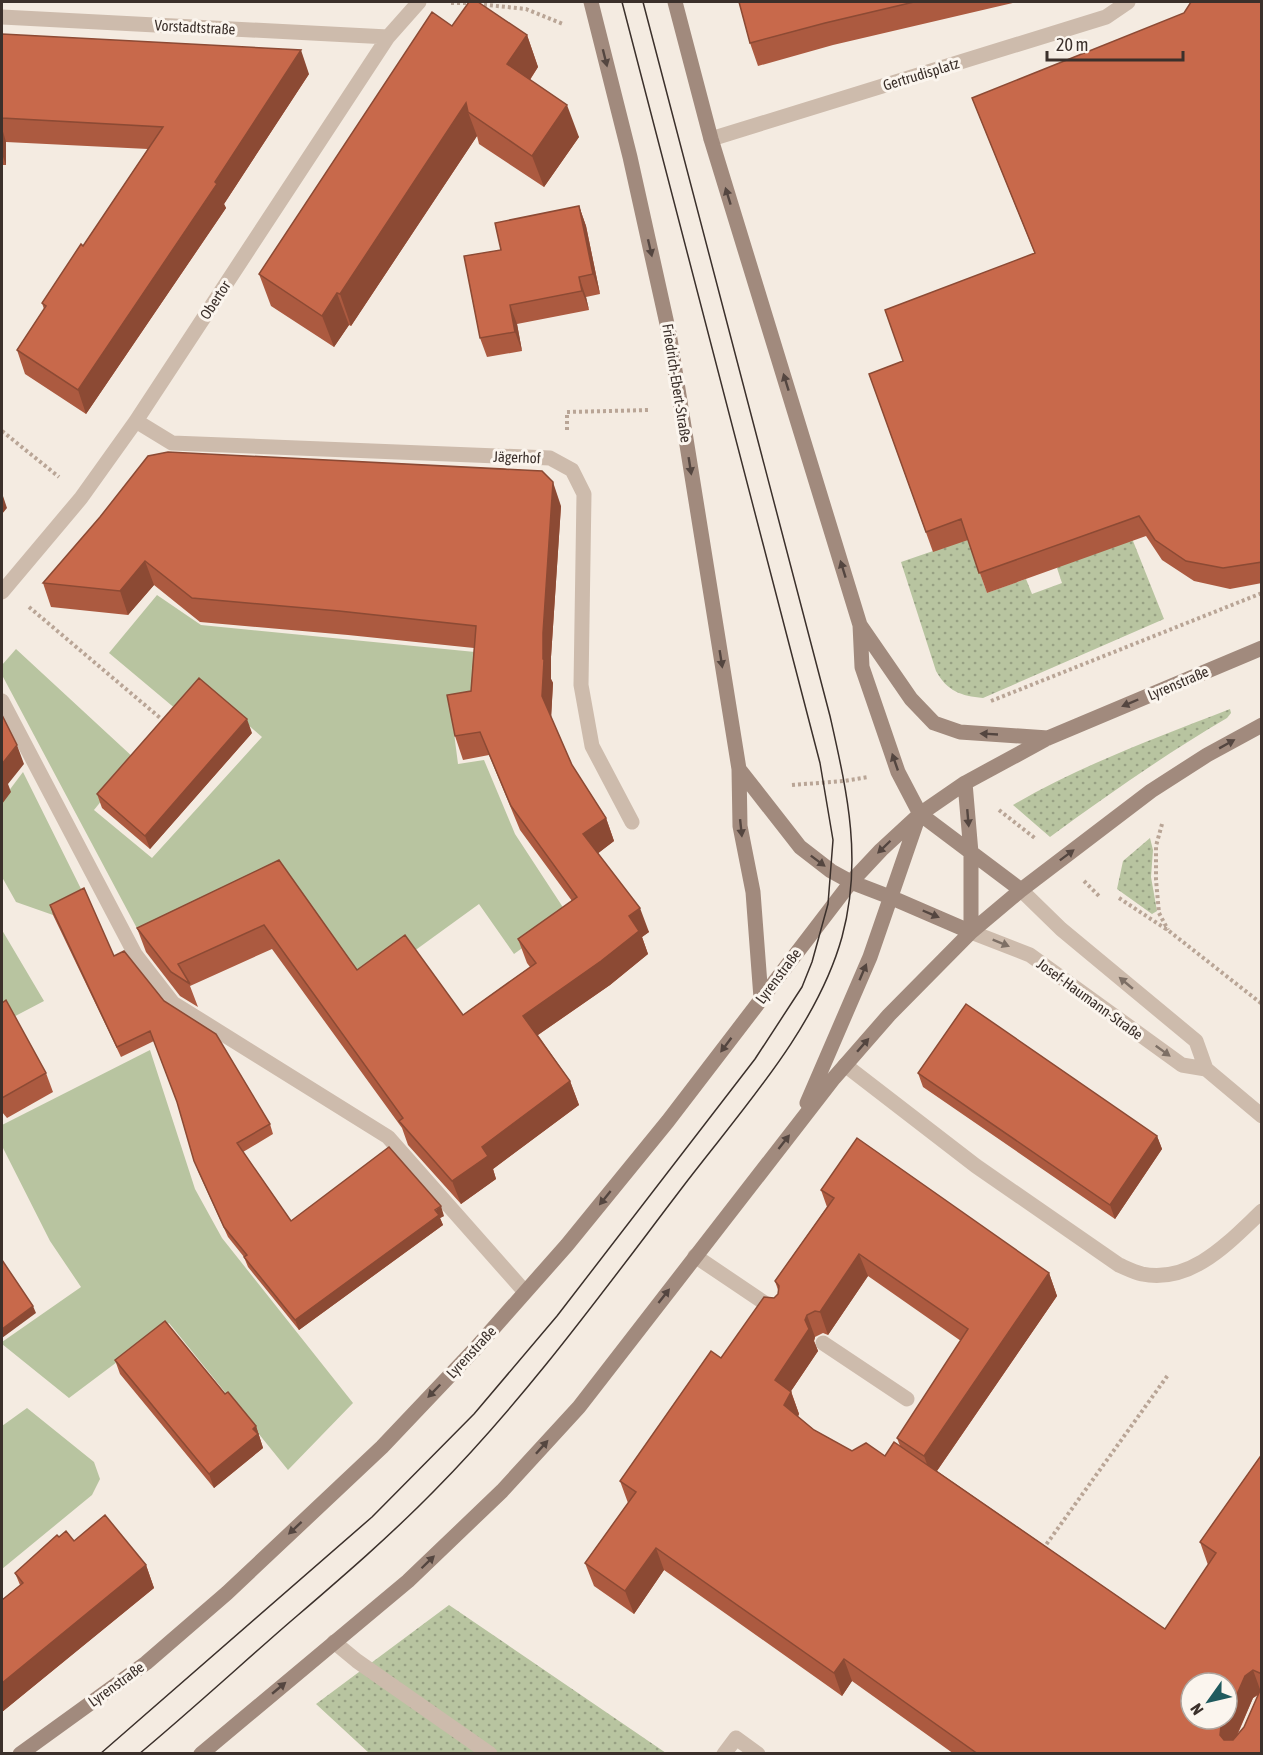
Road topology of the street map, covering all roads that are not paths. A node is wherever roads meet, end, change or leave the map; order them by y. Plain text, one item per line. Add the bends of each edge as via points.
1 (419, 2) edge
2 (591, 2) edge
3 (675, 2) edge
4 (1128, 2) edge
5 (2, 17) edge
6 (388, 37) junction
7 (711, 139) junction
8 (136, 421) junction
9 (4, 589) edge
10 (860, 625) junction
11 (1262, 648) edge
12 (2, 702) edge
13 (1262, 725) edge
14 (1048, 738) junction
15 (739, 769) junction
16 (965, 783) junction
17 (920, 814) junction
18 (632, 822) dead end
19 (971, 853) junction
20 (851, 882) junction
21 (1021, 891) junction
22 (890, 897) junction
23 (971, 932) junction
24 (761, 998) junction
25 (845, 1065) junction
26 (1206, 1069) junction
27 (1262, 1116) edge
28 (799, 1122) junction
29 (1262, 1211) edge
30 (695, 1256) junction
31 (525, 1292) junction
32 (777, 1312) edge
33 (823, 1343) edge
34 (907, 1399) dead end
35 (334, 1642) junction
36 (20, 1754) edge
37 (201, 1754) edge
38 (490, 1754) edge
39 (724, 1754) edge
40 (758, 1754) edge

1 - 6 street, Obertor
2 -> 15 main road, Friedrich-Ebert-Straße via 669,333
3 - 7 main road
4 - 7 street, Gertrudisplatz via 1106,17
5 - 6 street, Vorstadtstraße
6 - 8 street, Obertor
10 -> 7 main road
8 - 9 street, Obertor via 81,498
8 - 18 street, Jägerhof via 172,443 550,458 572,470 584,494 581,685 592,746
14 -> 10 main road via 960,732 934,723 911,699
17 -> 10 main road via 898,772 862,667
11 -> 14 main road, Lyrenstraße
12 - 31 street via 135,954 172,1003 388,1137
21 -> 13 main road via 1151,791
14 - 16 main road, Lyrenstraße
15 -> 20 main road, Friedrich-Ebert-Straße via 800,847
15 -> 24 main road, Friedrich-Ebert-Straße via 740,826 753,892
16 - 17 main road, Lyrenstraße
16 -> 19 main road
17 - 19 main road
17 -> 20 main road, Lyrenstraße
17 - 22 main road
19 - 21 main road
19 - 23 main road
20 - 22 main road
20 - 24 main road, Lyrenstraße
21 - 23 main road
26 -> 21 street via 1196,1041
22 -> 23 main road
28 -> 22 main road via 870,957
25 -> 23 main road
23 -> 26 street, Josef-Haumann-Straße via 1030,955 1182,1065
24 -> 31 main road, Lyrenstraße via 668,1121
25 - 28 main road
25 - 29 street via 976,1166 1119,1265 1142,1274 1170,1275 1197,1266 1225,1247
26 - 27 street, Josef-Haumann-Straße
30 -> 28 main road
30 - 32 street
35 -> 30 main road via 408,1581 502,1491 579,1407
31 -> 36 main road, Lyrenstraße via 382,1447 227,1593 146,1662
33 - 34 street
37 -> 35 main road
35 - 38 street
39 - 40 street via 736,1738

